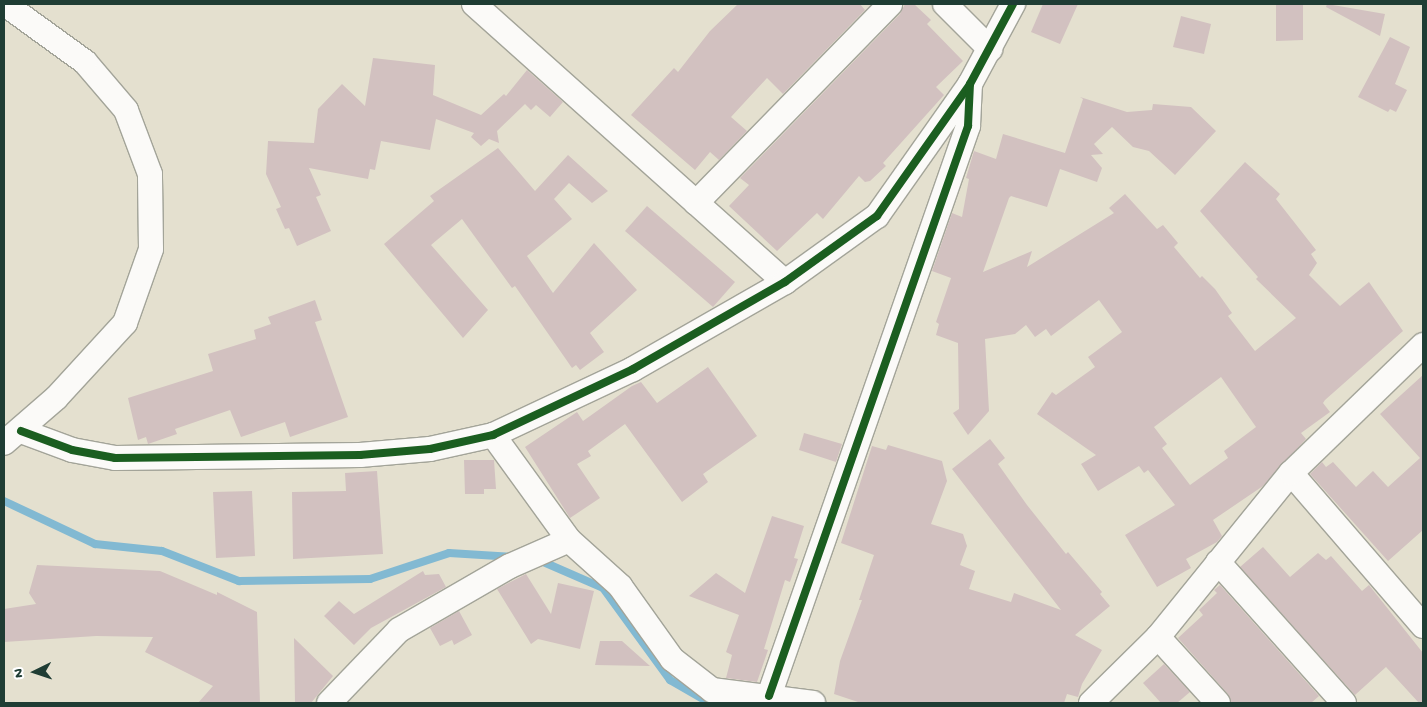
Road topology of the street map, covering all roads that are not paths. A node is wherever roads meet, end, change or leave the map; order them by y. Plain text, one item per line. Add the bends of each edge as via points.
1 (5, 4) edge
2 (474, 4) edge
3 (890, 4) edge
4 (944, 4) edge
5 (1013, 4) edge
6 (990, 49) junction
7 (970, 84) junction
8 (696, 203) junction
9 (785, 282) junction
10 (1423, 345) edge
11 (493, 435) junction
12 (12, 437) edge
13 (1290, 473) junction
14 (568, 540) junction
15 (1218, 562) junction
16 (1423, 626) edge
17 (1158, 637) junction
18 (761, 699) edge
19 (329, 703) edge
20 (813, 703) edge
21 (1090, 703) edge
22 (1218, 703) edge
23 (1344, 703) edge

1 - 12 street via 85,62 126,110 150,174 151,249 125,323 56,398
2 - 8 street
3 - 8 street
4 - 6 street
5 - 6 street
6 - 7 street
7 - 9 street via 876,216
7 - 18 street via 968,126
8 - 9 street
9 - 11 street via 632,369
10 - 13 street
11 - 12 street via 430,449 360,455 115,458
11 - 14 street
13 - 15 street
13 - 16 street
14 - 18 street via 620,586 672,659 712,690
14 - 19 street via 510,566 399,630
15 - 17 street
15 - 23 street
17 - 21 street
17 - 22 street
18 - 20 street

